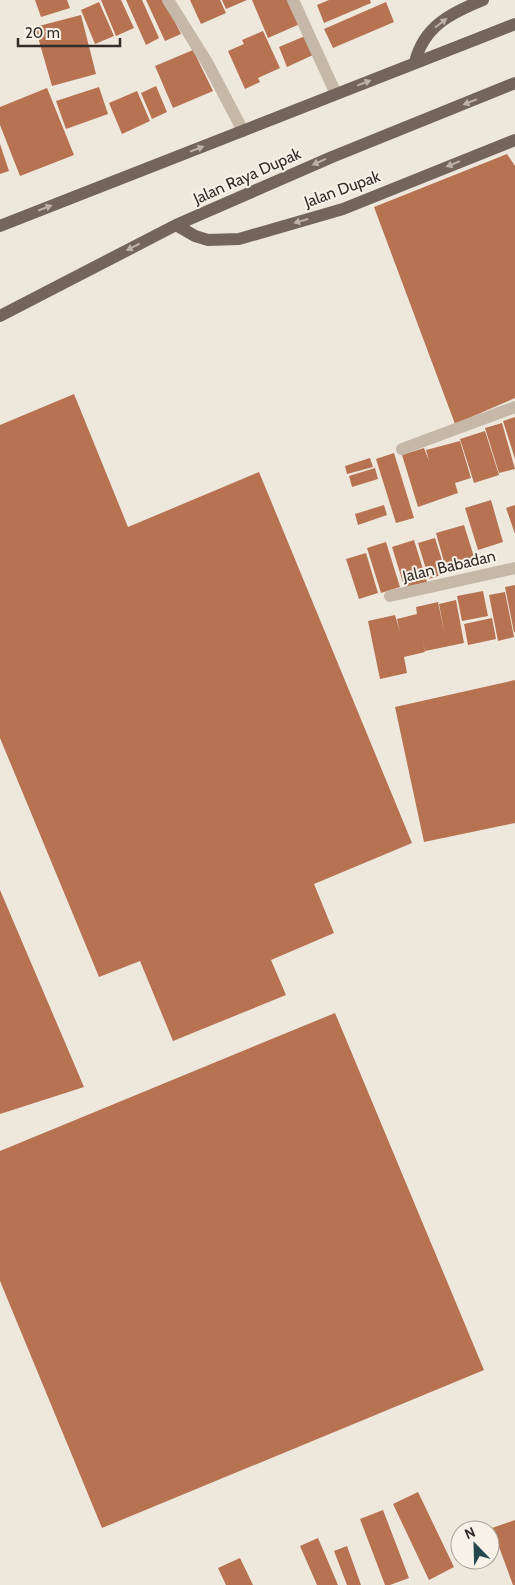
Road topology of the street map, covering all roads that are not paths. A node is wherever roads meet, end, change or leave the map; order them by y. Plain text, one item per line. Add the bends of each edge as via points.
1 (168, 0) edge
2 (293, 0) edge
3 (483, 0) edge
4 (515, 24) edge
5 (415, 62) junction
6 (515, 83) edge
7 (336, 94) junction
8 (243, 131) junction
9 (515, 140) edge
10 (176, 225) junction
11 (0, 226) edge
12 (0, 316) edge
13 (515, 407) edge
14 (402, 449) dead end
15 (515, 568) edge
16 (390, 596) dead end

1 - 8 street via 208,64
2 - 7 street
5 -> 3 main road via 430,31 454,13
4 - 5 main road
7 -> 5 main road
6 -> 10 main road, Jalan Raya Dupak
7 - 8 main road
11 -> 8 main road
9 -> 10 main road, Jalan Dupak via 343,209 239,239 208,240
10 -> 12 main road, Jalan Raya Dupak
13 - 14 street
15 - 16 street, Jalan Babadan

